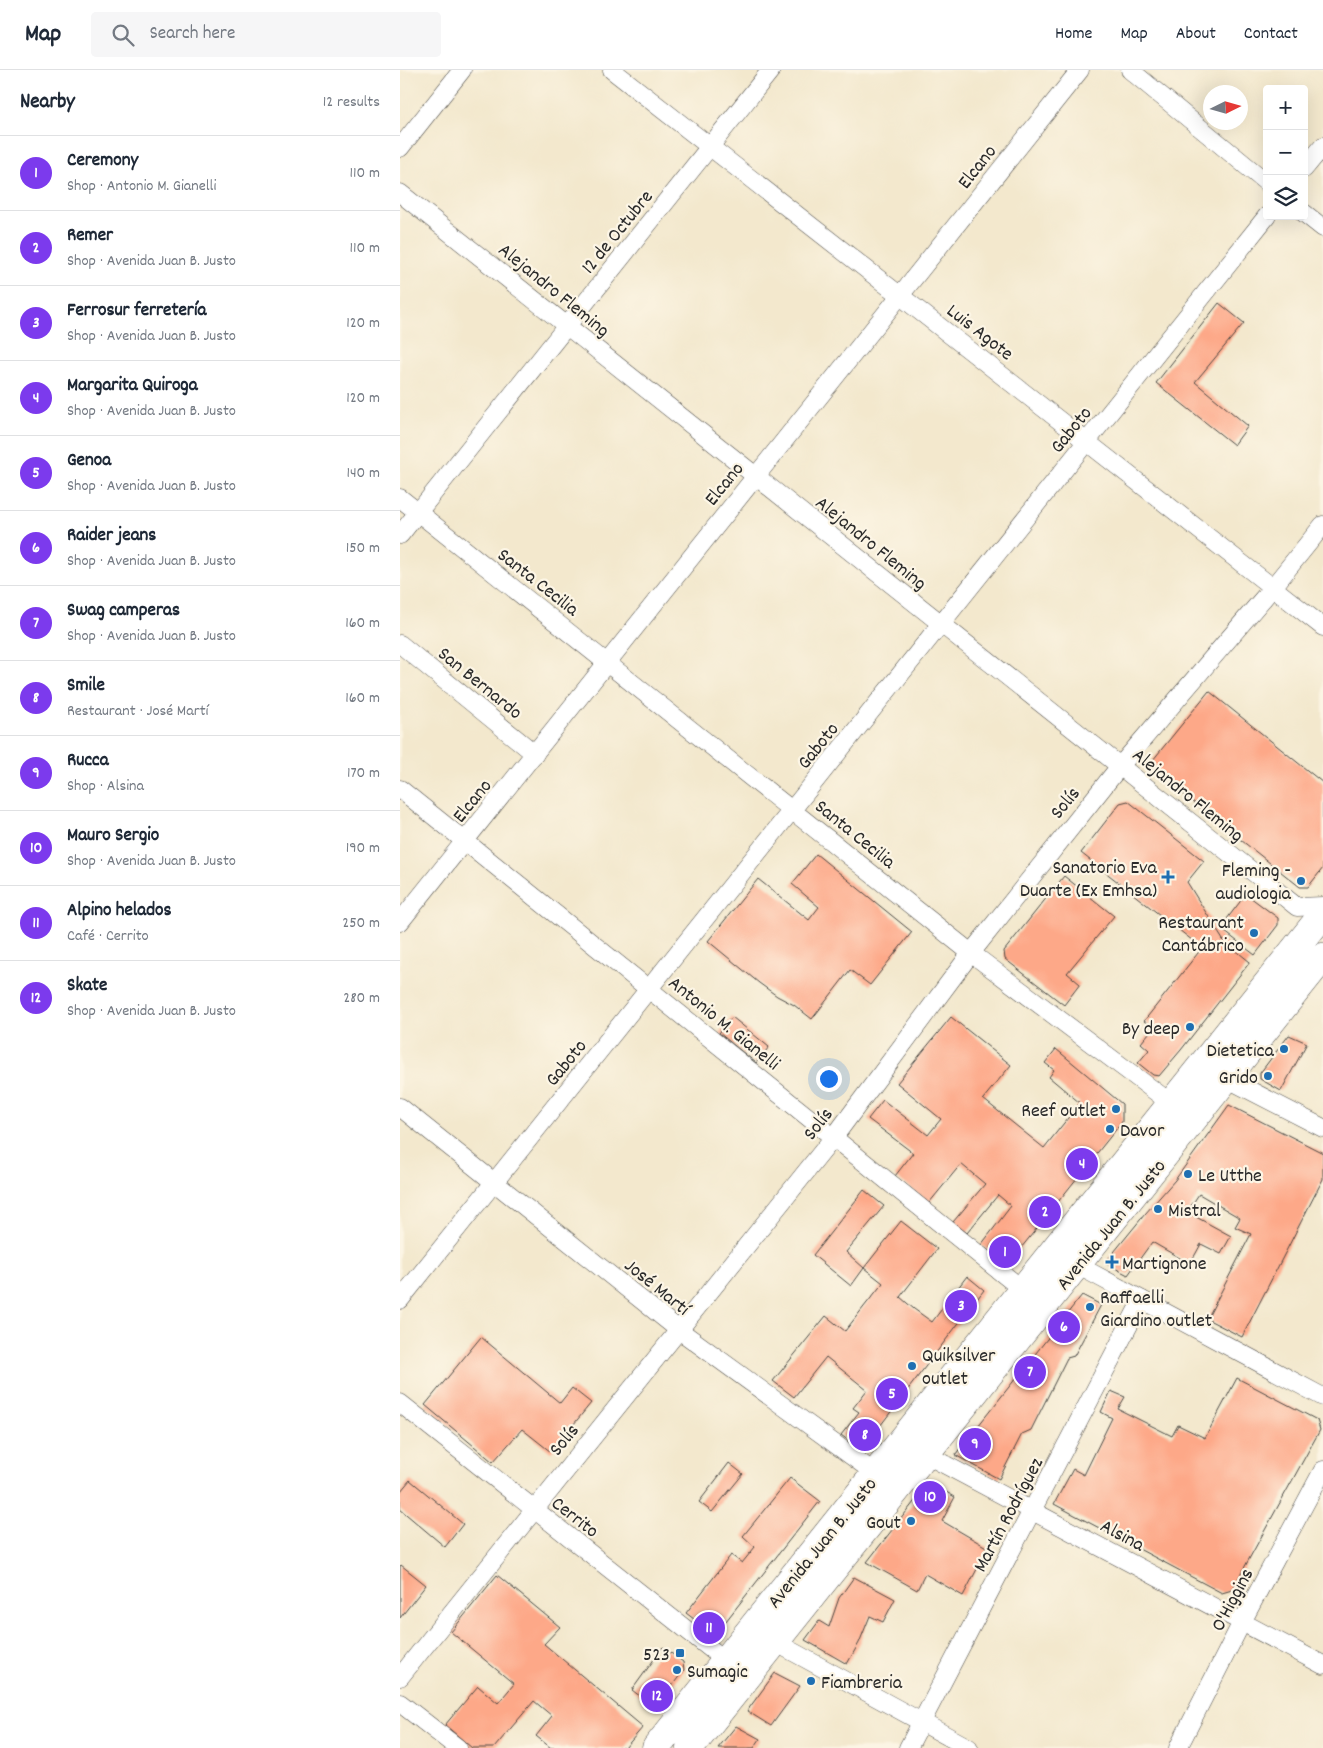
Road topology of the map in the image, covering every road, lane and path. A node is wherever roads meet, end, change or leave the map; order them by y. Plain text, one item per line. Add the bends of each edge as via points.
1 (462, 70) edge
2 (612, 70) edge
3 (771, 70) edge
4 (1080, 70) edge
5 (1130, 70) edge
6 (1323, 146) edge
7 (710, 147) junction
8 (400, 148) edge
9 (1308, 165) edge
10 (1263, 180) edge
11 (400, 193) edge
12 (1308, 216) edge
13 (1264, 220) edge
14 (1323, 228) edge
15 (900, 295) junction
16 (567, 326) junction
17 (1087, 442) junction
18 (756, 476) junction
19 (400, 498) edge
20 (418, 513) junction
21 (1323, 525) edge
22 (400, 535) edge
23 (1273, 587) junction
24 (941, 624) junction
25 (1323, 627) edge
26 (400, 644) edge
27 (607, 663) junction
28 (534, 754) junction
29 (1120, 766) junction
30 (400, 789) edge
31 (793, 810) junction
32 (465, 841) junction
33 (1323, 906) edge
34 (1323, 914) edge
35 (400, 922) edge
36 (971, 953) junction
37 (1323, 957) edge
38 (650, 989) junction
39 (1226, 1078) junction
40 (1172, 1104) junction
41 (400, 1107) edge
42 (1323, 1128) edge
43 (834, 1137) junction
44 (495, 1183) junction
45 (1077, 1265) junction
46 (1022, 1290) junction
47 (400, 1300) edge
48 (1142, 1300) junction
49 (679, 1330) junction
50 (1323, 1397) edge
51 (400, 1403) edge
52 (915, 1446) junction
53 (1323, 1470) edge
54 (875, 1473) junction
55 (897, 1489) junction
56 (533, 1510) junction
57 (1033, 1510) junction
58 (1242, 1622) junction
59 (775, 1642) junction
60 (726, 1661) junction
61 (1323, 1665) edge
62 (400, 1677) edge
63 (400, 1703) edge
64 (922, 1722) junction
65 (458, 1748) edge
66 (656, 1748) edge
67 (690, 1748) edge
68 (908, 1748) edge
69 (970, 1748) edge
70 (1178, 1748) edge

1 - 8 street
2 - 7 street, Luis Agote
3 - 7 street, 12 de Octubre
4 - 15 street, Elcano
5 - 10 street
6 - 9 street
7 - 15 street, Luis Agote
7 - 16 street, 12 de Octubre
11 - 16 street, Alejandro Fleming
12 - 14 street
13 - 17 street, Gaboto
15 - 17 street, Luis Agote
15 - 18 street, Elcano
16 - 18 street, Alejandro Fleming
16 - 20 street, 12 de Octubre
17 - 23 street, Luis Agote
17 - 24 street, Gaboto
18 - 24 street, Alejandro Fleming
18 - 27 street, Elcano
19 - 20 street, Santa Cecilia
20 - 22 street, 12 de Octubre
20 - 27 street, Santa Cecilia
21 - 23 street, Solís
23 - 25 street, Luis Agote
23 - 29 street, Solís
24 - 29 street, Alejandro Fleming
24 - 31 street, Gaboto
26 - 28 street, San Bernardo
27 - 28 street, Elcano
27 - 31 street, Santa Cecilia
28 - 32 street, Elcano
29 - 33 street, Alejandro Fleming via 1297,907
29 - 36 street, Solís
30 - 32 street, Antonio M. Gianelli
31 - 36 street, Santa Cecilia
31 - 38 street, Gaboto
32 - 35 street, Elcano
32 - 38 street, Antonio M. Gianelli
34 - 40 main road, Avenida Juan B. Justo
36 - 40 street, Santa Cecilia
36 - 43 street, Solís
37 - 39 main road, Avenida Juan B. Justo
38 - 43 street, Antonio M. Gianelli
38 - 44 street, Gaboto
39 - 40 street
39 - 42 street
39 - 45 main road, Avenida Juan B. Justo
40 - 46 main road, Avenida Juan B. Justo
41 - 44 street, José Martí
43 - 46 street, Antonio M. Gianelli
43 - 49 street, Solís
44 - 47 street, Gaboto
44 - 49 street, José Martí
45 - 46 street
45 - 48 street
45 - 52 main road, Avenida Juan B. Justo
46 - 52 main road, Avenida Juan B. Justo
48 - 50 street
48 - 57 street, Martín Rodríguez
49 - 54 street, José Martí
49 - 56 street, Solís
51 - 56 street, Cerrito
52 - 54 main road, Avenida Juan B. Justo
52 - 55 main road, Avenida Juan B. Justo
52 - 57 street, Alsina
53 - 58 street, O'Higgins
54 - 55 street, José Martí
54 - 60 main road, Avenida Juan B. Justo
55 - 59 main road, Avenida Juan B. Justo
56 - 60 street, Cerrito
56 - 62 street, Solís
57 - 58 street, Alsina
57 - 64 street, Martín Rodríguez
58 - 61 street, Alsina
58 - 70 street, O'Higgins
59 - 60 street
59 - 64 street
59 - 67 main road, Avenida Juan B. Justo
60 - 66 main road, Avenida Juan B. Justo
63 - 65 street
64 - 68 street, Martín Rodríguez
64 - 69 street

